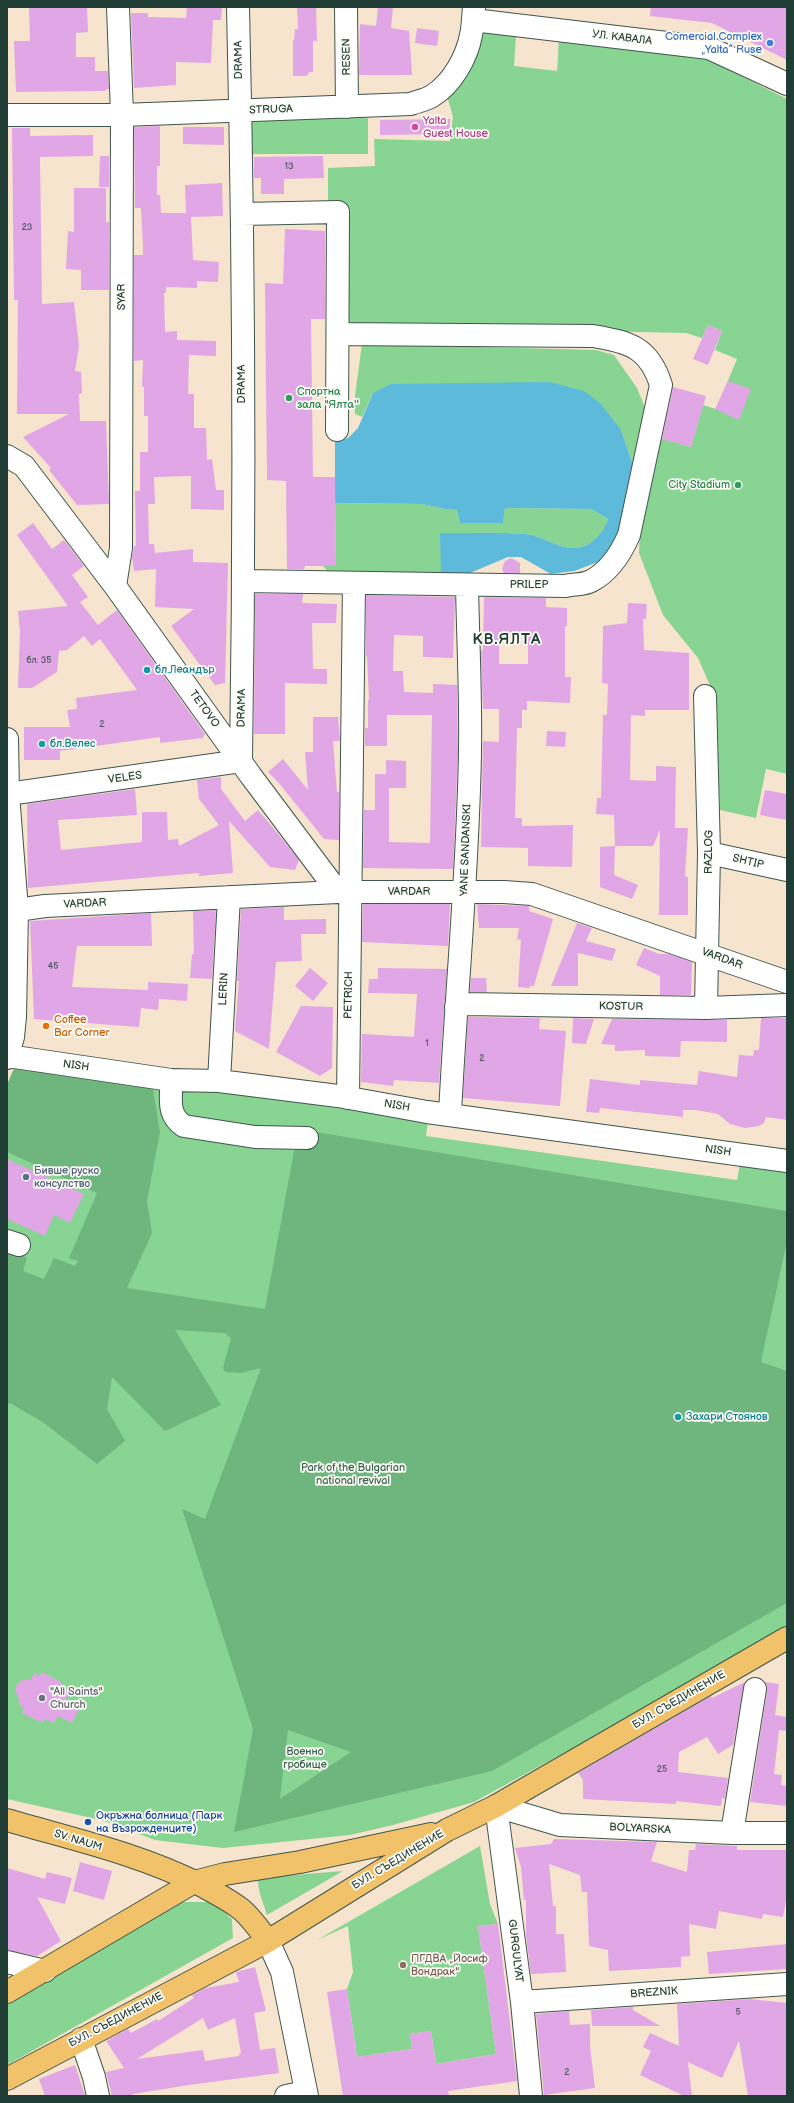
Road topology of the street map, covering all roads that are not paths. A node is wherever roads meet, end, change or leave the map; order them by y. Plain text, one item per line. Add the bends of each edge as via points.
1 (118, 7) edge
2 (238, 7) edge
3 (346, 7) edge
4 (473, 14) edge
5 (787, 84) edge
6 (347, 107) junction
7 (240, 111) junction
8 (7, 115) edge
9 (122, 115) junction
10 (242, 214) junction
11 (338, 334) junction
12 (337, 430) dead end
13 (7, 456) edge
14 (244, 581) junction
15 (354, 584) junction
16 (467, 585) junction
17 (115, 586) junction
18 (704, 696) dead end
19 (7, 739) edge
20 (241, 761) junction
21 (8, 794) junction
22 (709, 853) junction
23 (787, 870) edge
24 (465, 891) junction
25 (344, 892) junction
26 (229, 897) junction
27 (17, 910) junction
28 (707, 953) junction
29 (787, 982) edge
30 (787, 1005) edge
31 (456, 1007) junction
32 (706, 1008) junction
33 (7, 1057) edge
34 (171, 1080) junction
35 (220, 1080) junction
36 (348, 1098) junction
37 (450, 1114) junction
38 (307, 1138) dead end
39 (787, 1160) edge
40 (787, 1638) edge
41 (755, 1689) dead end
42 (496, 1806) junction
43 (7, 1820) edge
44 (447, 1830) junction
45 (732, 1833) junction
46 (787, 1833) edge
47 (194, 1882) junction
48 (268, 1941) junction
49 (7, 1962) edge
50 (45, 1971) junction
51 (787, 1984) edge
52 (7, 1992) edge
53 (522, 2002) junction
54 (81, 2039) junction
55 (7, 2079) edge
56 (300, 2095) edge
57 (98, 2096) edge
58 (531, 2096) edge

1 - 9 street, SYAR
2 - 7 street, DRAMA
3 - 6 street, RESEN
4 - 5 street, УЛ. КАВАЛА via 709,48
4 - 6 street, STRUGA via 471,36 464,58 447,82 432,96 411,104
6 - 7 street, STRUGA
7 - 9 street, STRUGA
7 - 10 street, DRAMA
8 - 9 street, STRUGA
9 - 17 street, SYAR via 121,548
10 - 11 street via 338,212
10 - 14 street, DRAMA
11 - 12 street
11 - 16 street, PRILEP via 592,336 632,345 643,353 656,370 661,385 629,535 621,552 606,571 590,582 566,586
13 - 17 street, TETOVO via 24,466
14 - 15 street, PRILEP
14 - 20 street, DRAMA
15 - 16 street, PRILEP
15 - 25 street, PETRICH
16 - 24 street, YANE SANDANSKI via 470,751
17 - 20 street, TETOVO
18 - 22 street, RAZLOG
19 - 21 street
20 - 21 street, VELES
20 - 25 street, TETOVO
21 - 27 street
22 - 23 street, SHTIP
22 - 28 street, RAZLOG
24 - 25 street, VARDAR
24 - 28 street, VARDAR via 532,894
24 - 31 street, YANE SANDANSKI
25 - 26 street, VARDAR
25 - 36 street, PETRICH
26 - 27 street, VARDAR via 45,906
26 - 35 street, LERIN
27 - 33 street via 15,1017
28 - 29 street, VARDAR
28 - 32 street, RAZLOG
30 - 32 street, KOSTUR
31 - 32 street, KOSTUR via 467,1004
31 - 37 street, YANE SANDANSKI
33 - 34 street, NISH
34 - 35 street, NISH
34 - 38 street via 172,1114 176,1121 184,1126 254,1137
35 - 36 street, NISH
36 - 37 street, NISH
37 - 39 street, NISH
40 - 42 main road, БУЛ. СЪЕДИНЕНИЕ
41 - 45 street
42 - 44 main road, БУЛ. СЪЕДИНЕНИЕ
42 - 45 street, BOLYARSKA via 560,1824
42 - 53 street, GURGULYAT
43 - 47 main road, SV. NAUM via 149,1863
44 - 47 main road, БУЛ. СЪЕДИНЕНИЕ
44 - 48 main road, БУЛ. СЪЕДИНЕНИЕ
45 - 46 street, BOLYARSKA
47 - 48 main road, SV. NAUM via 240,1909
47 - 50 main road, БУЛ. СЪЕДИНЕНИЕ
48 - 54 main road, БУЛ. СЪЕДИНЕНИЕ
48 - 56 street via 282,1972
49 - 50 street
50 - 52 main road, БУЛ. СЪЕДИНЕНИЕ
51 - 53 street, BREZNIK
53 - 58 street, GURGULYAT
54 - 55 main road, БУЛ. СЪЕДИНЕНИЕ
54 - 57 street

